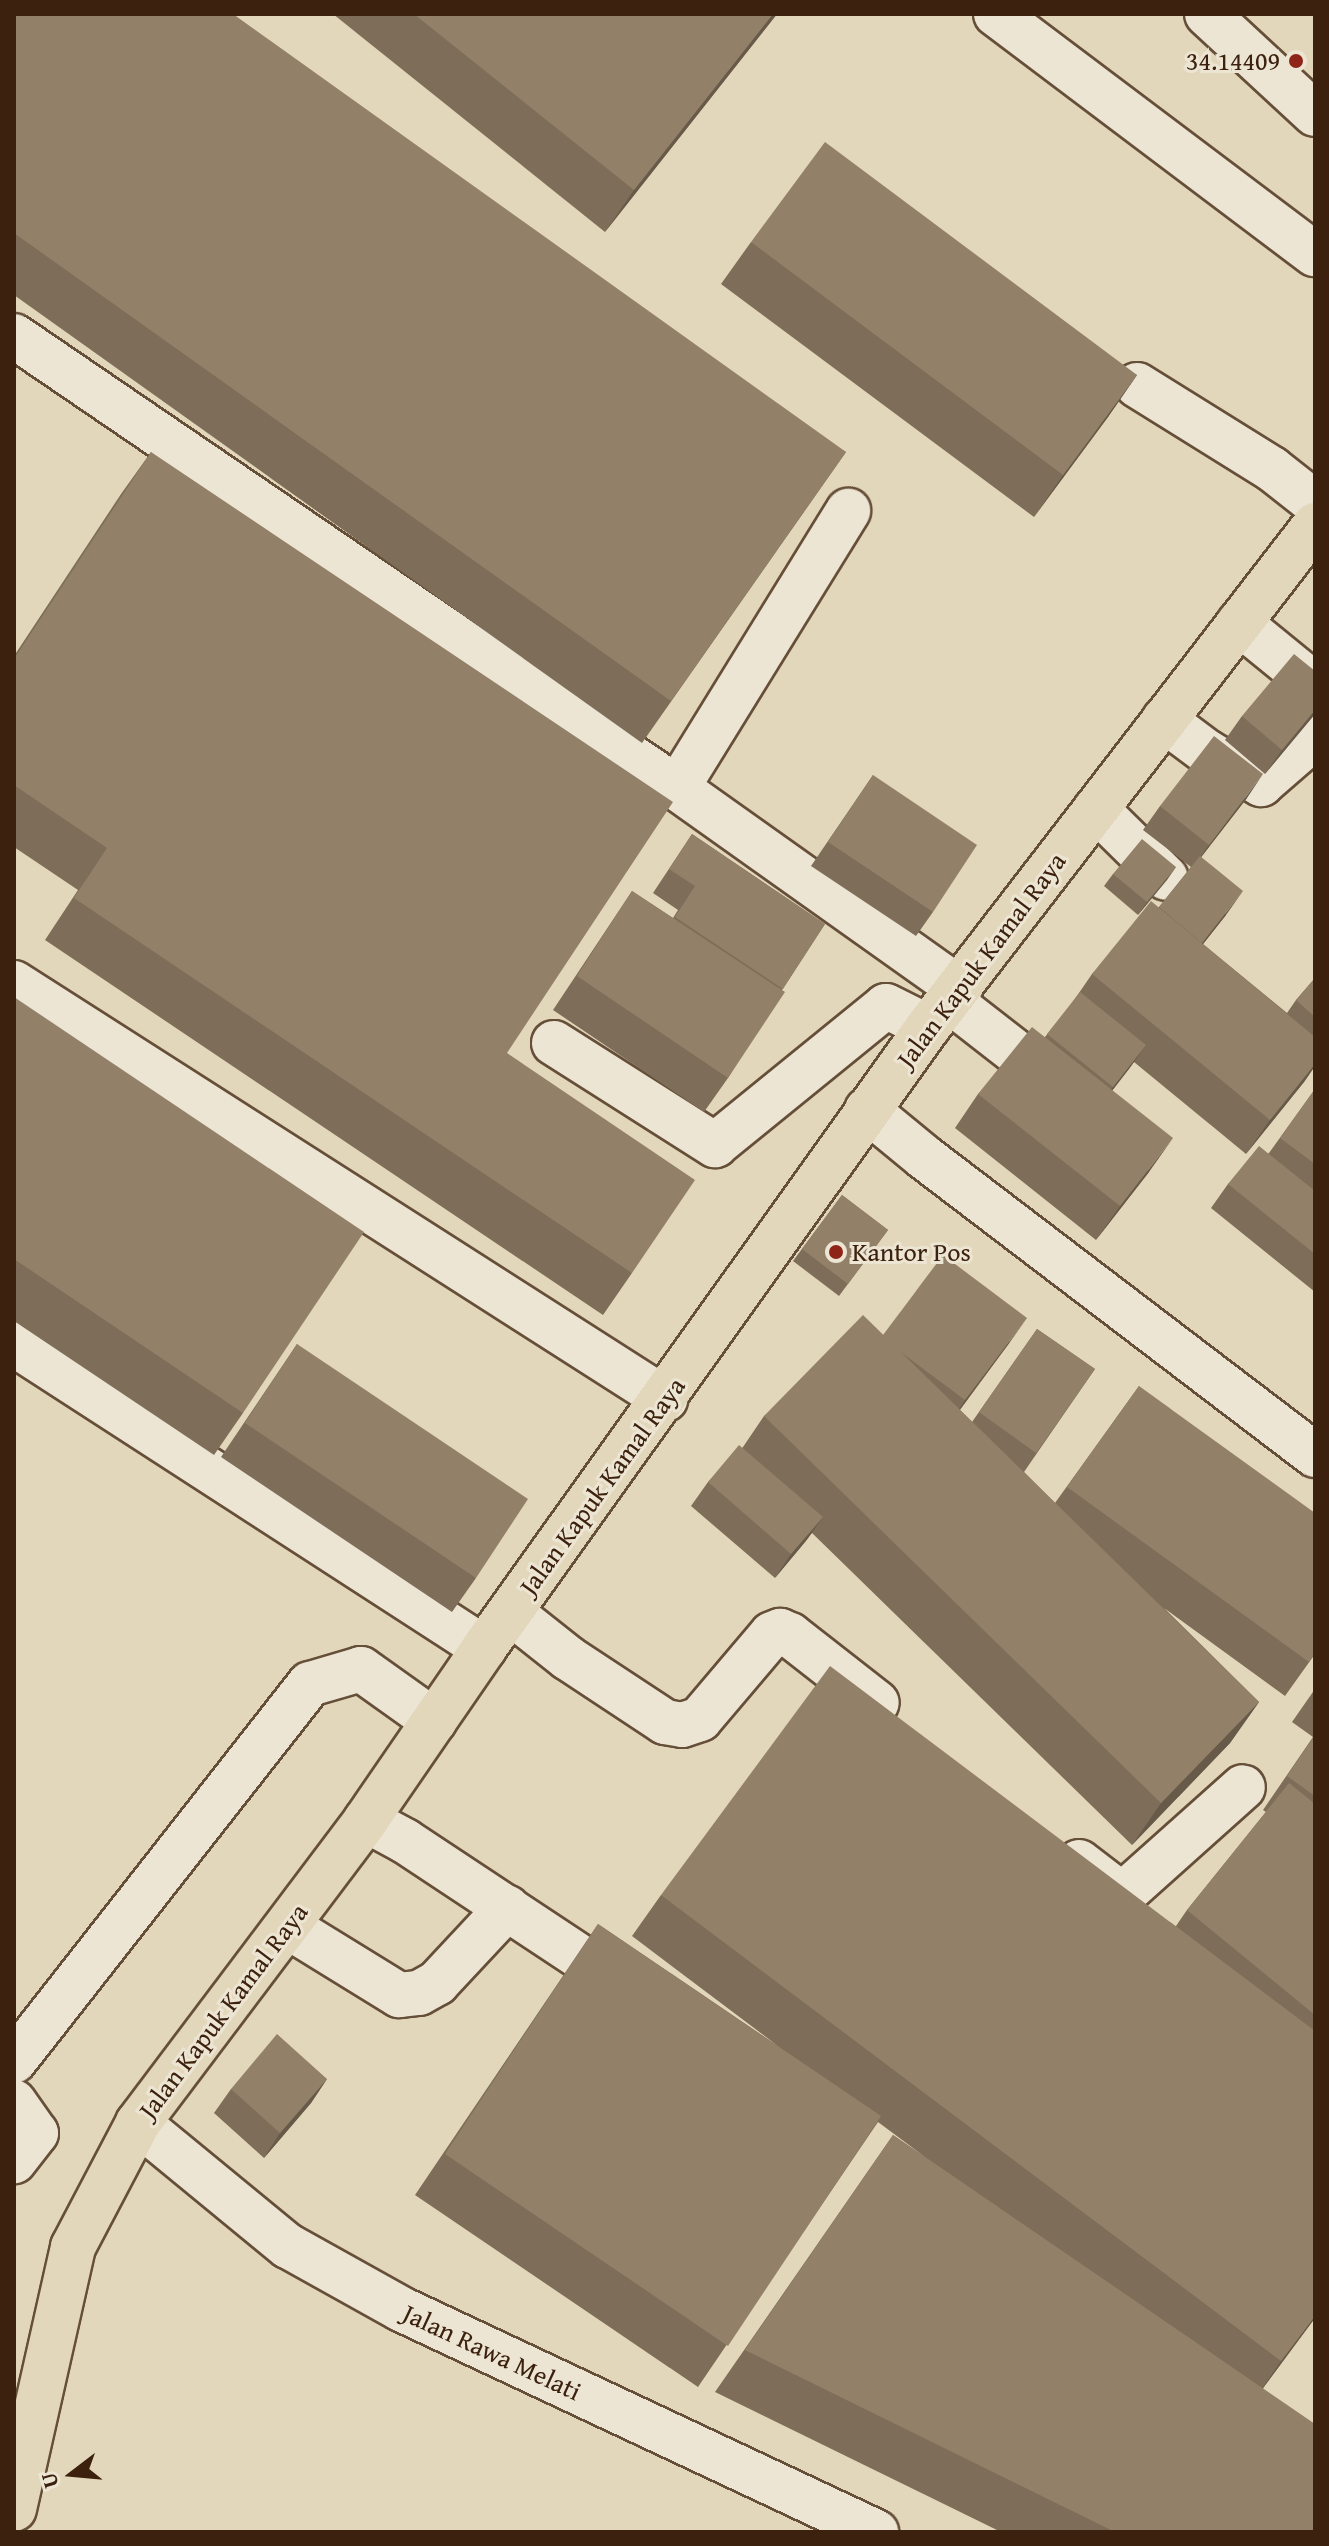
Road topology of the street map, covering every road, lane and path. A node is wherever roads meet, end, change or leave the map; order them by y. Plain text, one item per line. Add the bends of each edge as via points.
1 (996, 14) edge
2 (1207, 14) edge
3 (1315, 114) edge
4 (1315, 254) edge
5 (14, 336) edge
6 (1137, 385) dead end
7 (1315, 503) edge
8 (848, 511) dead end
9 (1315, 525) edge
10 (1239, 623) junction
11 (1304, 676) edge
12 (1164, 720) junction
13 (1315, 737) edge
14 (677, 788) junction
15 (1096, 809) junction
16 (1166, 878) edge
17 (14, 983) edge
18 (946, 1006) junction
19 (554, 1043) dead end
20 (867, 1110) junction
21 (1096, 1114) edge
22 (14, 1344) edge
23 (665, 1399) junction
24 (1315, 1455) edge
25 (510, 1612) junction
26 (484, 1648) junction
27 (434, 1721) junction
28 (914, 1732) edge
29 (1243, 1787) dead end
30 (366, 1820) junction
31 (1051, 1840) edge
32 (507, 1908) junction
33 (287, 1926) junction
34 (662, 2011) edge
35 (14, 2061) edge
36 (14, 2102) edge
37 (138, 2123) junction
38 (14, 2161) edge
39 (14, 2509) edge
40 (876, 2532) edge

1 - 4 street
2 - 3 street
5 - 14 street
6 - 7 street via 1272,469
8 - 14 street
9 - 10 main road, Jalan Kapuk Kamal Raya
10 - 11 street
10 - 12 main road, Jalan Kapuk Kamal Raya
12 - 13 street via 1261,784
12 - 15 main road, Jalan Kapuk Kamal Raya
14 - 18 street
15 - 16 street
15 - 18 main road, Jalan Kapuk Kamal Raya
17 - 23 street
18 - 19 street via 886,1006 715,1145
18 - 20 main road, Jalan Kapuk Kamal Raya
18 - 21 street
20 - 23 main road, Jalan Kapuk Kamal Raya
20 - 24 street
22 - 26 street
23 - 25 main road, Jalan Kapuk Kamal Raya
25 - 26 main road, Jalan Kapuk Kamal Raya
25 - 28 street via 665,1722 682,1725 700,1719 780,1631
26 - 27 main road, Jalan Kapuk Kamal Raya
27 - 30 main road, Jalan Kapuk Kamal Raya
27 - 35 street via 361,1669 310,1684
29 - 31 street via 1128,1890 1113,1888
30 - 32 street
30 - 33 main road, Jalan Kapuk Kamal Raya
32 - 33 street via 437,1983 419,1993 399,1995
32 - 34 street
33 - 37 main road, Jalan Kapuk Kamal Raya
36 - 38 street via 36,2133
37 - 39 main road, Jalan Kapuk Kamal Raya via 73,2247
37 - 40 street, Jalan Rawa Melati via 288,2246 401,2309

